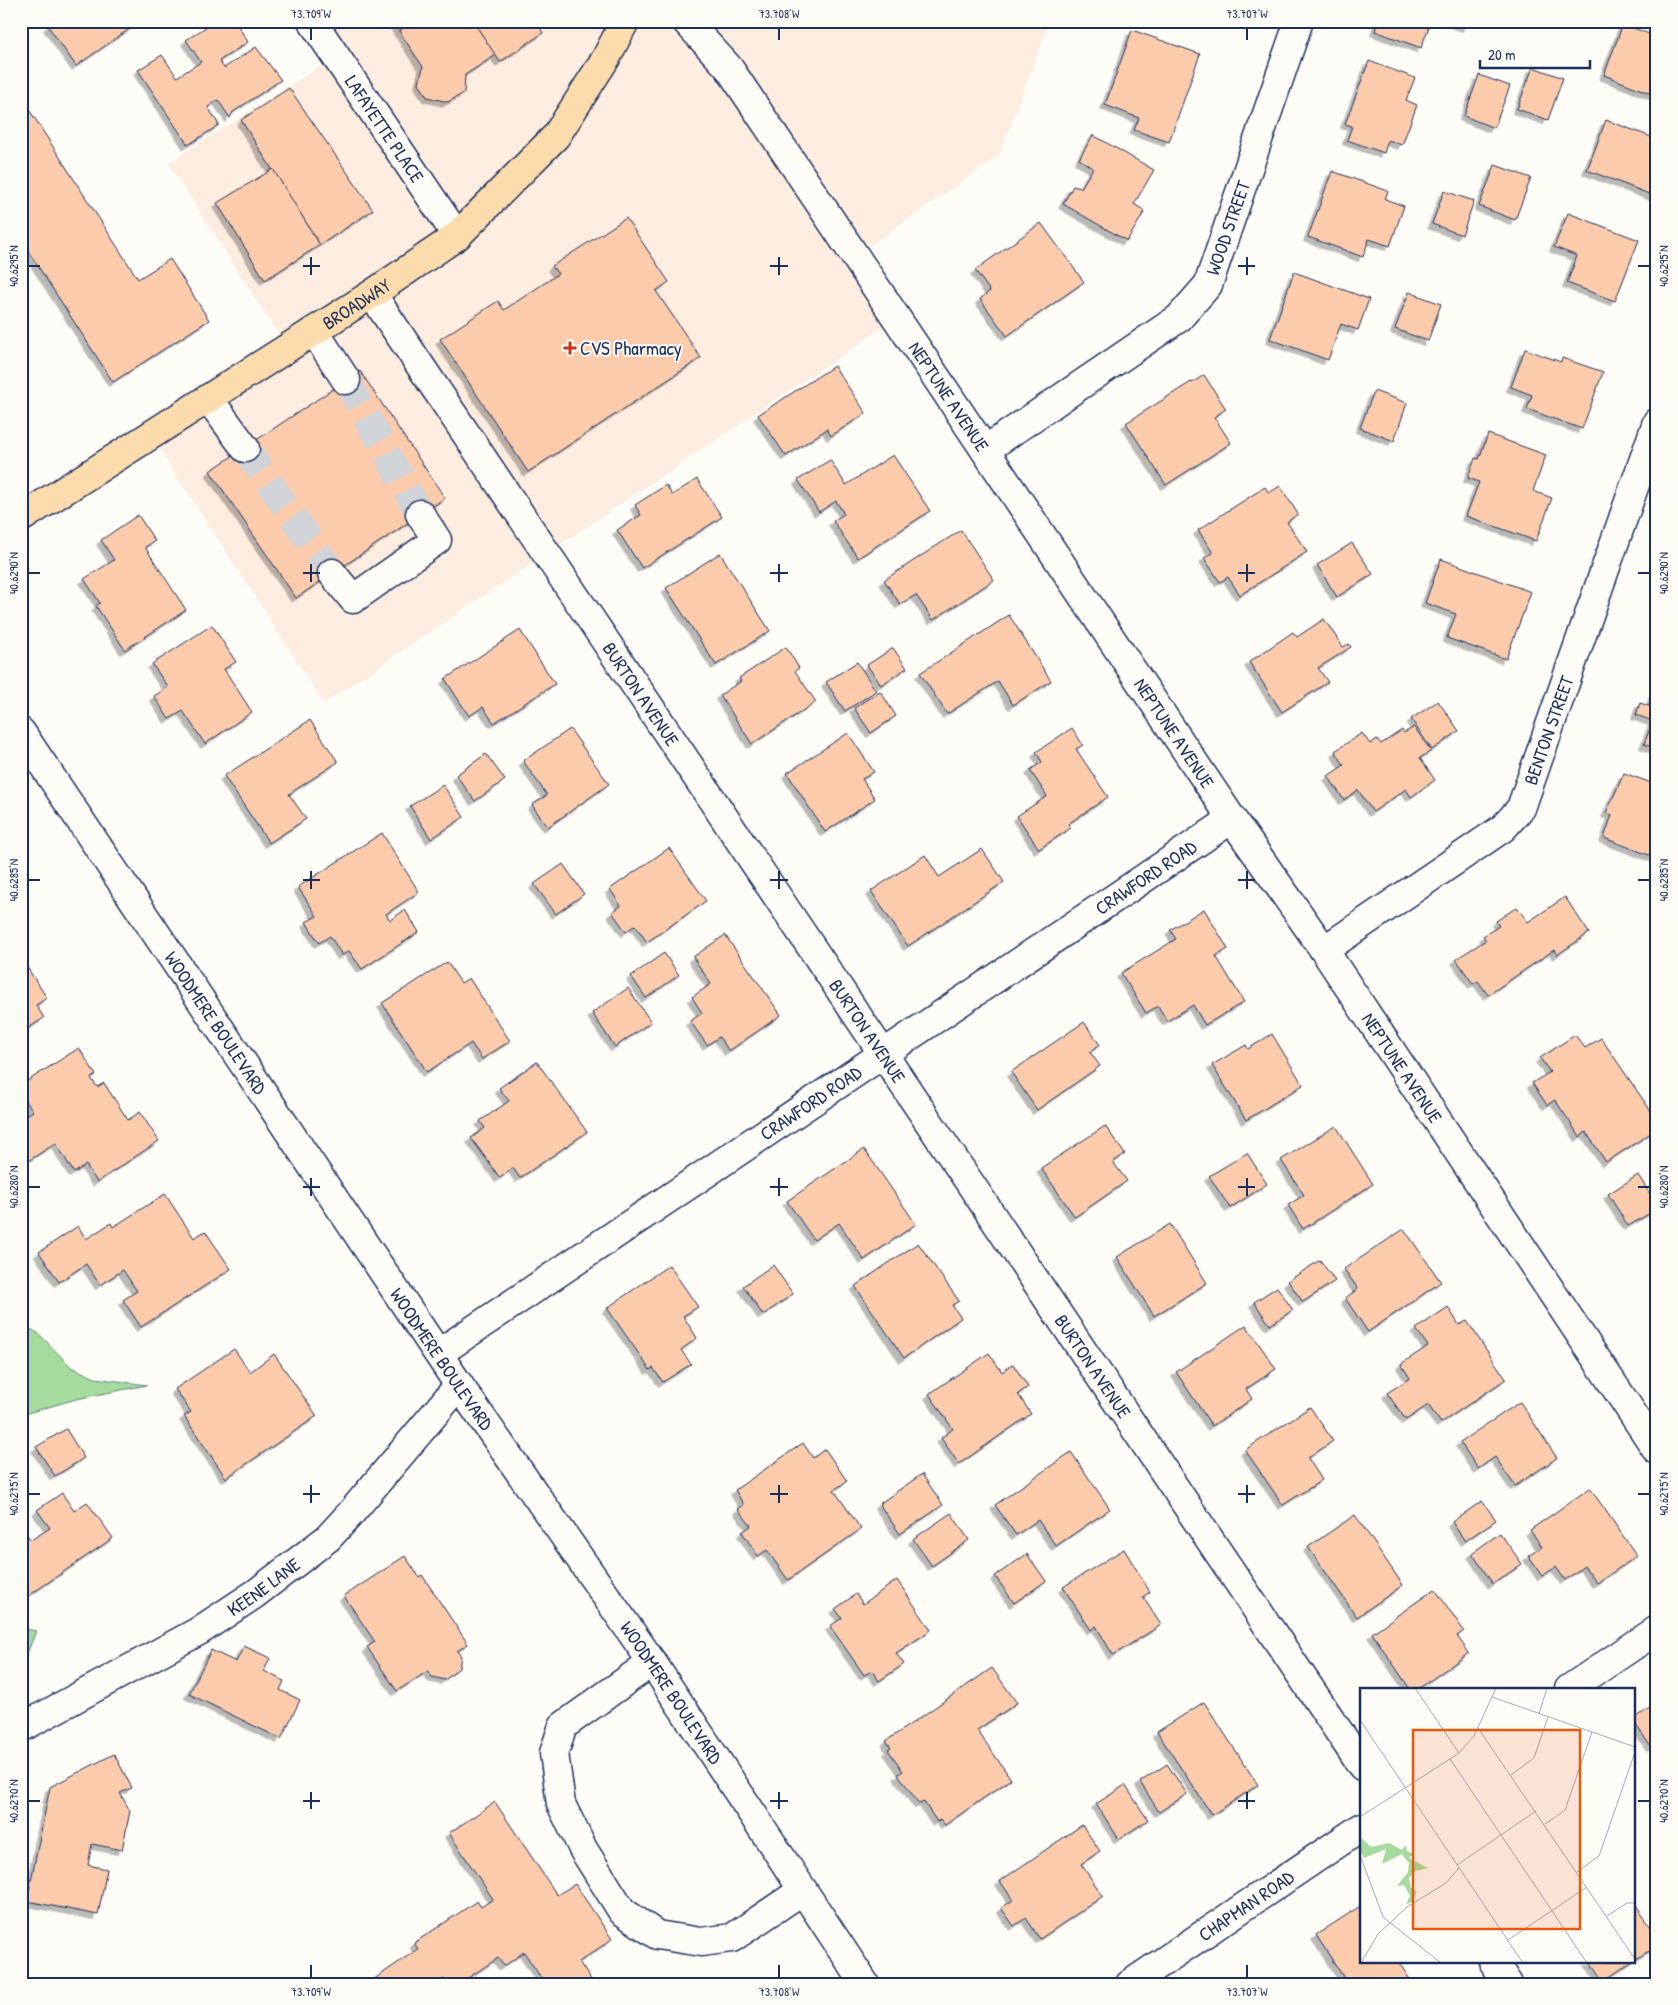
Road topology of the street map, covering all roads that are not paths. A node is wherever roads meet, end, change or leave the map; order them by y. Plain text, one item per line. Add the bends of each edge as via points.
1 (312, 21) edge
2 (625, 21) edge
3 (686, 21) edge
4 (1299, 21) edge
5 (457, 236) junction
6 (372, 294) junction
7 (314, 331) junction
8 (346, 380) tunnel mouth
9 (208, 399) junction
10 (1657, 422) edge
11 (244, 448) tunnel mouth
12 (985, 450) junction
13 (420, 514) tunnel mouth
14 (21, 518) edge
15 (332, 573) tunnel mouth
16 (21, 732) edge
17 (1232, 819) junction
18 (1324, 950) junction
19 (883, 1054) junction
20 (439, 1353) junction
21 (459, 1384) junction
22 (1649, 1422) edge
23 (1657, 1450) edge
24 (1657, 1630) edge
25 (652, 1662) junction
26 (1570, 1688) edge
27 (21, 1728) edge
28 (1360, 1763) edge
29 (1360, 1828) edge
30 (803, 1890) junction
31 (1494, 1962) edge
32 (865, 1984) edge
33 (1130, 1984) edge
34 (1508, 1984) edge

1 - 5 street, LAFAYETTE PLACE
2 - 5 main road, BROADWAY via 606,58 556,136
3 - 12 street, NEPTUNE AVENUE via 728,68
4 - 12 street, WOOD STREET via 1208,285 1179,318
5 - 6 main road, BROADWAY
6 - 7 main road, BROADWAY
6 - 19 street, BURTON AVENUE
7 - 8 street
7 - 9 main road, BROADWAY
9 - 11 street
9 - 14 main road, BROADWAY
10 - 18 street, BENTON STREET via 1521,808 1502,828
12 - 17 street, NEPTUNE AVENUE
13 - 15 street via 437,540 353,599
16 - 20 street, WOODMERE BOULEVARD
17 - 18 street, NEPTUNE AVENUE
17 - 19 street, CRAWFORD ROAD
18 - 22 street, NEPTUNE AVENUE
19 - 20 street, CRAWFORD ROAD
19 - 28 street, BURTON AVENUE
20 - 21 street, WOODMERE BOULEVARD
21 - 25 street, WOODMERE BOULEVARD
21 - 27 street, KEENE LANE via 328,1538 255,1594 199,1631
22 - 23 street, NEPTUNE AVENUE
24 - 26 street
25 - 30 street, WOODMERE BOULEVARD
25 - 30 street via 562,1726 554,1754 561,1804 583,1849 622,1911 656,1935 701,1942 732,1938
29 - 33 street, CHAPMAN ROAD
30 - 32 street, WOODMERE BOULEVARD
31 - 34 street

